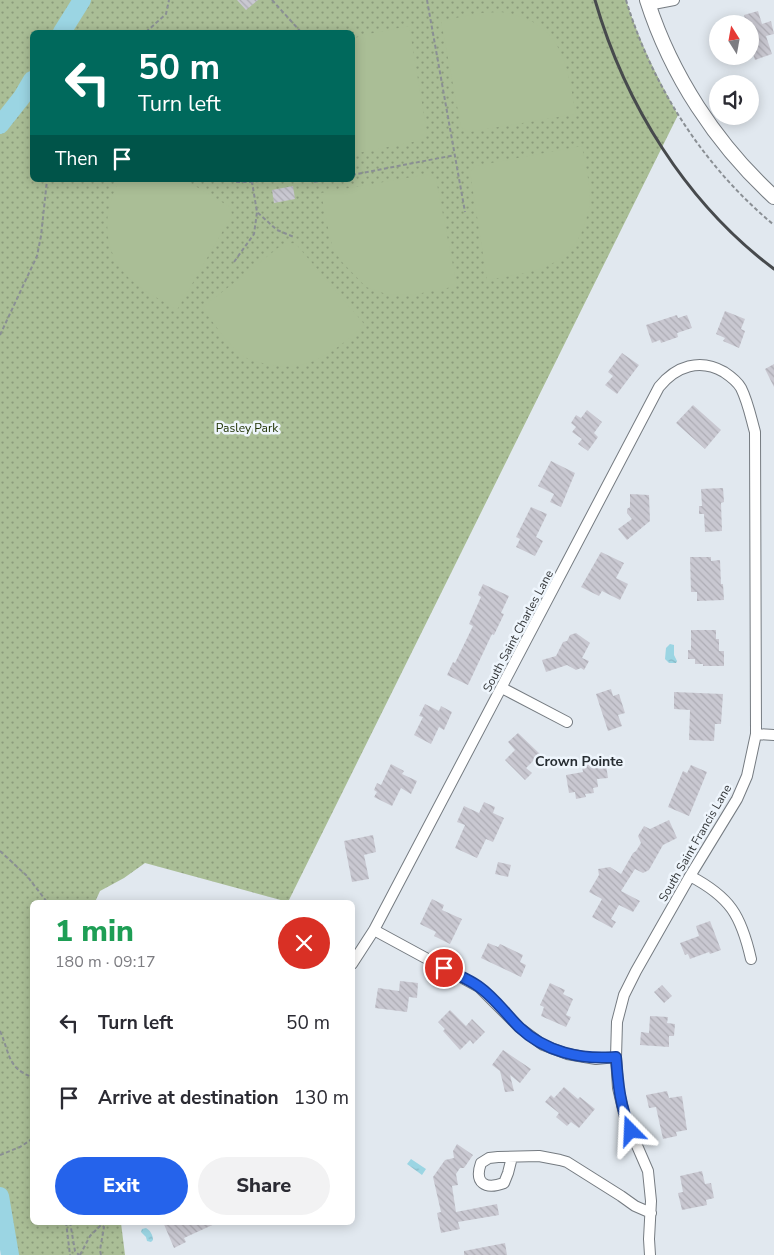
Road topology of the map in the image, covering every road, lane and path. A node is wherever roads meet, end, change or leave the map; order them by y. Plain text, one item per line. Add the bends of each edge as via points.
1 (169, 0) edge
2 (272, 0) edge
3 (427, 0) edge
4 (626, 0) edge
5 (674, 0) edge
6 (648, 2) edge
7 (148, 30) edge
8 (299, 30) edge
9 (455, 155) junction
10 (355, 174) edge
11 (47, 182) edge
12 (235, 182) edge
13 (252, 182) joint
14 (774, 197) edge
15 (257, 212) junction
16 (465, 212) dead end
17 (774, 225) edge
18 (294, 237) dead end
19 (234, 262) dead end
20 (0, 335) edge
21 (702, 364) joint
22 (502, 688) junction
23 (567, 722) dead end
24 (756, 734) junction
25 (774, 735) edge
26 (0, 851) edge
27 (690, 876) junction
28 (46, 900) edge
29 (374, 930) junction
30 (355, 959) edge
31 (751, 959) dead end
32 (0, 1031) edge
33 (616, 1057) junction
34 (30, 1076) edge
35 (30, 1140) edge
36 (0, 1155) edge
37 (512, 1157) dead end
38 (650, 1213) junction
39 (66, 1225) edge
40 (71, 1225) edge
41 (70, 1255) edge
42 (80, 1255) edge
43 (101, 1255) edge
44 (650, 1255) edge

1 - 7 path via 166,14
2 - 8 path
3 - 9 path
4 - 17 path via 644,51 678,115 727,179
5 - 6 street
6 - 14 main road via 671,59 694,101 730,151
9 - 10 path
9 - 16 path
11 - 20 path via 37,256
12 - 13 path
13 - 15 path
15 - 18 path via 277,230
15 - 19 path via 254,234
21 - 22 street, South Saint Charles Lane via 678,371 659,387
21 - 24 street, South Saint Francis Lane via 725,373 740,386 755,432
22 - 23 street
22 - 29 street, South Saint Charles Lane
24 - 25 street
24 - 27 street, South Saint Francis Lane via 747,776 737,799
26 - 28 path
27 - 31 street via 725,899 738,918
27 - 33 street, South Saint Francis Lane via 624,995 617,1022
29 - 30 street, South Saint Charles Lane
29 - 33 street via 479,987 520,1028 543,1045 567,1054 596,1059
32 - 34 path via 11,1063
33 - 38 street, South Saint Francis Lane via 618,1088 625,1118 648,1171
35 - 36 path
37 - 38 street via 539,1156 566,1162
38 - 44 street, South Saint Francis Lane
39 - 41 path
40 - 42 path via 75,1251
42 - 43 path via 90,1236 101,1225 104,1227

